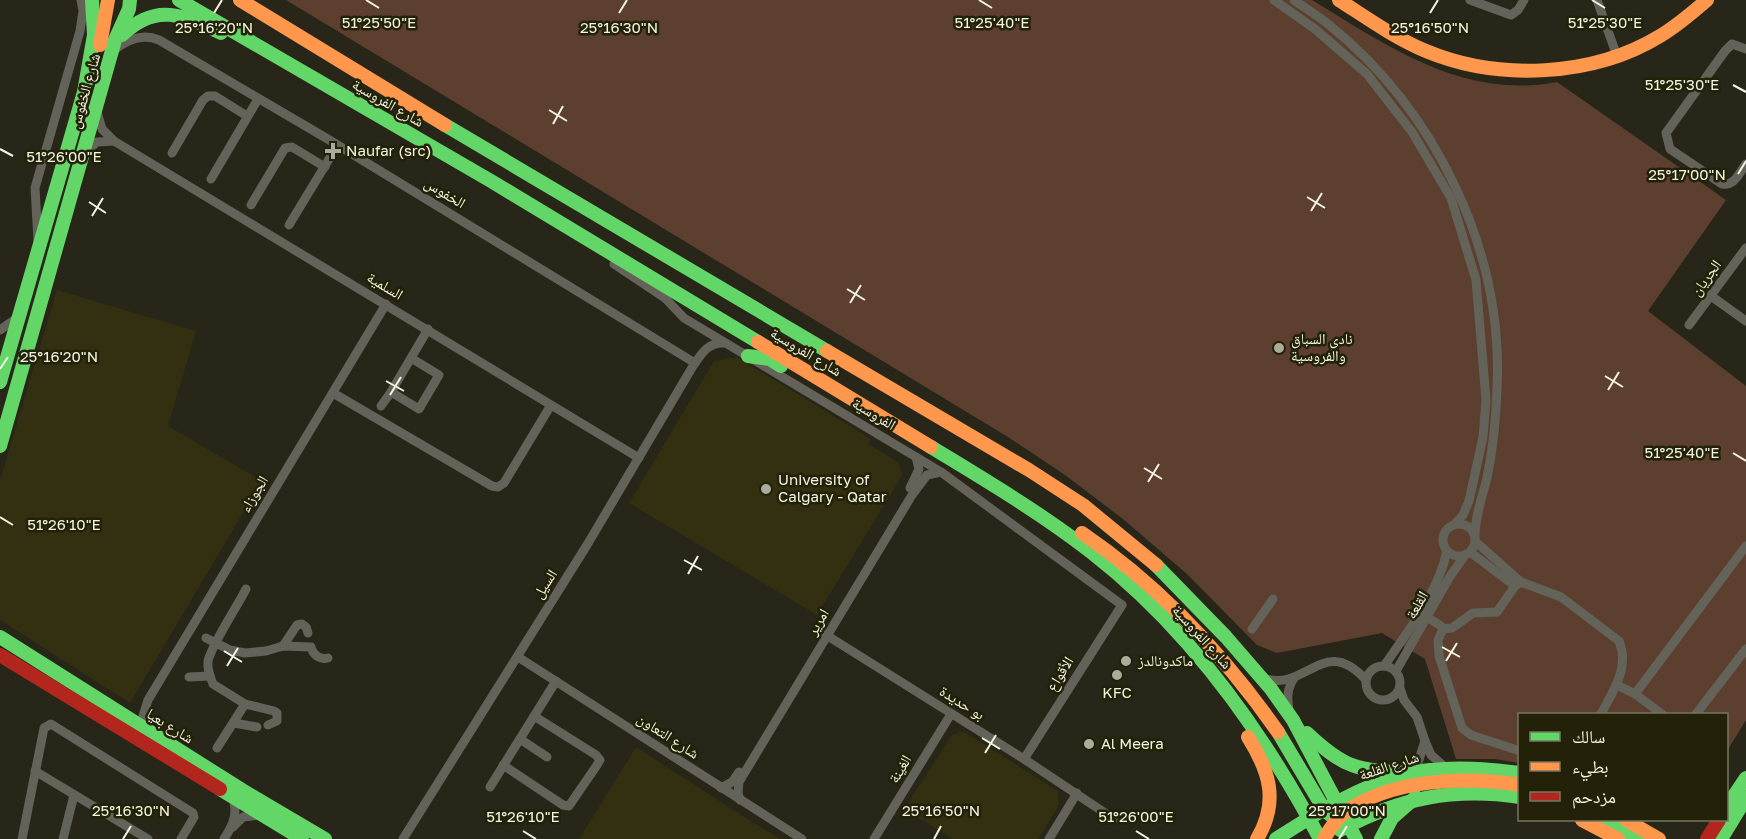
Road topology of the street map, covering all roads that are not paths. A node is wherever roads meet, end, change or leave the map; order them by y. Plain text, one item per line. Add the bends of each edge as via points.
1 (81, 0) edge
2 (92, 0) edge
3 (108, 0) edge
4 (130, 0) edge
5 (179, 0) edge
6 (240, 0) edge
7 (1275, 0) edge
8 (1294, 0) edge
9 (1341, 0) edge
10 (1470, 0) edge
11 (1524, 0) edge
12 (1597, 0) edge
13 (1707, 0) edge
14 (114, 49) junction
15 (1746, 50) edge
16 (1617, 56) junction
17 (293, 68) junction
18 (1386, 89) junction
19 (84, 92) junction
20 (258, 99) junction
21 (96, 110) junction
22 (1411, 113) junction
23 (247, 116) junction
24 (1402, 119) junction
25 (114, 141) junction
26 (337, 146) junction
27 (172, 153) dead end
28 (83, 156) junction
29 (1746, 164) edge
30 (325, 166) junction
31 (212, 179) dead end
32 (251, 205) dead end
33 (289, 225) dead end
34 (578, 235) junction
35 (1746, 248) edge
36 (38, 249) junction
37 (1486, 272) junction
38 (1475, 274) junction
39 (1710, 296) junction
40 (386, 304) junction
41 (22, 311) junction
42 (1746, 321) edge
43 (1689, 325) dead end
44 (699, 327) junction
45 (428, 329) junction
46 (0, 330) edge
47 (725, 343) junction
48 (0, 350) edge
49 (703, 351) junction
50 (748, 356) junction
51 (411, 358) junction
52 (695, 363) junction
53 (5, 365) junction
54 (0, 382) edge
55 (391, 392) junction
56 (333, 393) junction
57 (551, 405) junction
58 (381, 406) dead end
59 (921, 440) junction
60 (0, 446) edge
61 (916, 457) junction
62 (639, 458) junction
63 (941, 472) junction
64 (1019, 504) junction
65 (1455, 524) junction
66 (1476, 539) junction
67 (1746, 546) edge
68 (1447, 550) junction
69 (1468, 554) junction
70 (1124, 580) junction
71 (1518, 584) junction
72 (246, 589) dead end
73 (1273, 599) dead end
74 (1122, 605) joint
75 (1424, 615) junction
76 (191, 628) junction
77 (1252, 629) dead end
78 (1443, 629) junction
79 (825, 634) junction
80 (2, 637) edge
81 (310, 640) junction
82 (217, 644) junction
83 (283, 646) junction
84 (1746, 649) edge
85 (0, 655) edge
86 (518, 657) junction
87 (328, 658) dead end
88 (1352, 666) junction
89 (1384, 666) junction
90 (1372, 670) junction
91 (1396, 671) junction
92 (210, 676) junction
93 (189, 677) dead end
94 (1261, 678) junction
95 (1294, 678) junction
96 (1366, 680) junction
97 (556, 681) junction
98 (1617, 685) junction
99 (1400, 688) junction
100 (1635, 694) junction
101 (1389, 699) junction
102 (148, 700) junction
103 (245, 704) junction
104 (1409, 706) junction
105 (1602, 713) edge
106 (1661, 713) edge
107 (1697, 713) edge
108 (121, 714) junction
109 (951, 714) junction
110 (534, 716) junction
111 (1291, 718) junction
112 (234, 723) junction
113 (268, 725) dead end
114 (257, 728) dead end
115 (149, 732) junction
116 (520, 738) junction
117 (1425, 741) junction
118 (218, 748) dead end
119 (1518, 750) edge
120 (547, 757) dead end
121 (1024, 759) junction
122 (503, 765) junction
123 (1446, 768) junction
124 (35, 771) junction
125 (1413, 772) junction
126 (1518, 773) edge
127 (1746, 778) edge
128 (1518, 785) edge
129 (490, 787) dead end
130 (721, 788) junction
131 (1077, 794) junction
132 (74, 795) junction
133 (1416, 797) junction
134 (1518, 797) edge
135 (232, 798) junction
136 (1746, 798) edge
137 (740, 800) junction
138 (1728, 805) edge
139 (260, 815) junction
140 (1114, 819) dead end
141 (1586, 821) edge
142 (1612, 821) edge
143 (1329, 825) edge
144 (1635, 826) edge
145 (1719, 833) edge
146 (226, 836) edge
147 (406, 836) edge
148 (22, 839) edge
149 (63, 839) edge
150 (148, 839) edge
151 (180, 839) edge
152 (302, 839) edge
153 (325, 839) edge
154 (802, 839) edge
155 (874, 839) edge
156 (1049, 839) edge
157 (1257, 839) edge
158 (1276, 839) edge
159 (1301, 839) edge
160 (1356, 839) edge
161 (1381, 839) edge
162 (1618, 839) edge
163 (1659, 839) edge
164 (1669, 839) edge
165 (1698, 839) edge

1 - 36 street via 80,31 34,188
2 - 19 main road, شارع الخفوس via 95,37
3 - 19 main road via 104,34
4 - 14 main road
5 - 17 main road, شارع الفروسية
6 - 94 main road, شارع الفروسية via 1083,505 1165,573
7 - 18 street
8 - 18 street via 1328,24 1370,63
9 - 16 main road via 1424,50 1471,63 1511,70 1557,70
10 - 11 street via 1511,15
12 - 16 street
13 - 16 main road via 1664,33
14 - 17 main road, شارع الخفوس via 136,19 169,11
14 - 20 street, الخفوس via 131,39 154,38
14 - 21 main road, شارع الخفوس
15 - 29 street via 1732,44 1725,51 1666,133 1670,149 1722,184 1734,181
17 - 34 main road, شارع الفروسية
18 - 22 street
18 - 24 street
19 - 36 main road, شارع الخفوس
20 - 23 street
20 - 26 street, الخفوس
21 - 25 street, السلمية via 102,129
21 - 28 main road, شارع الخفوس
22 - 24 street
22 - 37 street via 1463,199
23 - 27 street via 215,96 208,96
23 - 31 street
24 - 38 street via 1451,198
25 - 28 street via 97,142
25 - 40 street, السلمية
26 - 30 street
26 - 52 street, الخفوس
28 - 60 main road, شارع الخفوس
30 - 32 street via 292,147 285,148
30 - 33 street
34 - 44 street, الفروسية
34 - 59 main road, شارع الفروسية
35 - 39 street, الجريان
36 - 41 main road, شارع الخفوس
37 - 38 street
37 - 66 street via 1492,297 1497,385 1494,434
38 - 65 street via 1486,400 1483,437 1469,501
39 - 42 street
39 - 43 street, الجريان
40 - 45 street, السلمية
40 - 56 street, الجوزاء
41 - 46 street
41 - 53 main road, شارع الخفوس
44 - 47 street, الفروسية
44 - 49 street
45 - 51 street
45 - 57 street, السلمية
47 - 49 street via 713,344
47 - 50 street, الفروسية
48 - 53 street
49 - 52 street, السيل
50 - 59 main road via 770,359 873,420
50 - 61 street, الفروسية
51 - 55 street
51 - 55 street via 439,375 417,413
52 - 62 street, السيل
53 - 54 main road, شارع الخفوس
55 - 58 street
56 - 57 street via 498,487
56 - 76 street, الجوزاء
57 - 62 street, السلمية
59 - 64 main road, شارع الفروسية
61 - 63 street, الفروسية
61 - 79 street, امرير via 916,479
62 - 86 street, السيل
63 - 74 street, الفروسية
63 - 79 street, امرير via 924,477
64 - 70 main road, شارع الفروسية via 1091,552
64 - 143 main road via 1057,518 1103,547 1185,620 1268,719 1305,773
65 - 66 street via 1468,526
65 - 68 street via 1445,532 1443,545
66 - 69 street
66 - 71 street
67 - 100 street
68 - 69 street via 1452,555
68 - 75 street, القلعة
69 - 71 street
69 - 75 street, القلعة
70 - 143 main road, شارع الفروسية via 1165,619 1228,692
70 - 157 main road via 1140,606 1214,690 1256,749 1270,792 1266,822
71 - 78 street via 1497,612 1473,613 1452,628
71 - 98 street via 1561,597 1619,641 1623,665
72 - 82 street
73 - 77 street
74 - 121 street, الأقواع
75 - 78 street
75 - 89 street, القلعة
75 - 91 street, القلعة
76 - 82 street
76 - 102 street, الجوزاء
78 - 119 street via 1438,640 1439,656 1461,728
79 - 109 street, بو حديدة
79 - 130 street, امرير via 734,780
79 - 137 street, امرير via 740,782
80 - 108 main road, شارع بعيا
81 - 83 street
81 - 83 street via 306,627 297,625
81 - 87 street via 312,651
82 - 83 street via 245,653
82 - 92 street via 208,660
84 - 107 street
85 - 135 main road, شارع بعيا
86 - 97 street, شارع التعاون
86 - 147 street, السيل
88 - 90 street
88 - 95 street via 1327,662
88 - 96 street
89 - 90 street
89 - 91 street
90 - 96 street
91 - 99 street
92 - 93 street
92 - 103 street via 221,691
94 - 95 street
94 - 111 main road, شارع الفروسية
95 - 111 street via 1287,696
96 - 101 street via 1372,696
97 - 110 street
97 - 130 street, شارع التعاون
98 - 100 street
98 - 105 street
99 - 101 street
99 - 104 street
100 - 106 street
101 - 104 street
102 - 108 street via 137,711
102 - 115 street via 143,716
103 - 112 street
103 - 113 street via 277,713 277,721
104 - 117 street
108 - 115 main road, شارع بعيا
109 - 121 street, بو حديدة
109 - 155 street, الغينة
110 - 116 street
110 - 122 street via 596,755 600,760 597,765 569,806
111 - 125 main road via 1328,754 1354,769
111 - 143 main road, شارع الفروسية
112 - 114 street
112 - 118 street
115 - 153 main road, شارع بعيا
116 - 120 street
116 - 122 street
117 - 123 street via 1431,755
117 - 125 street
121 - 131 street, بو حديدة
122 - 129 street
123 - 125 main road, شارع القلعة
123 - 126 main road, شارع القلعة
124 - 132 street
124 - 148 street
124 - 151 street via 44,728 51,724 193,813
125 - 143 main road, شارع القلعة via 1376,785
127 - 138 main road
128 - 143 main road via 1486,781 1420,784 1368,801
130 - 137 street, شارع التعاون
131 - 140 street, بو حديدة
131 - 156 street
132 - 149 street
132 - 150 street
133 - 134 main road via 1477,792
133 - 143 main road
133 - 161 main road via 1392,818
135 - 139 main road, شارع بعيا
135 - 146 street via 236,813
136 - 145 main road
137 - 154 street, شارع التعاون
139 - 146 street via 243,817
139 - 152 main road, شارع بعيا
141 - 162 main road
142 - 144 main road
143 - 158 main road
143 - 159 main road
143 - 160 main road, شارع الفروسية
144 - 163 main road
144 - 164 main road
145 - 165 main road

